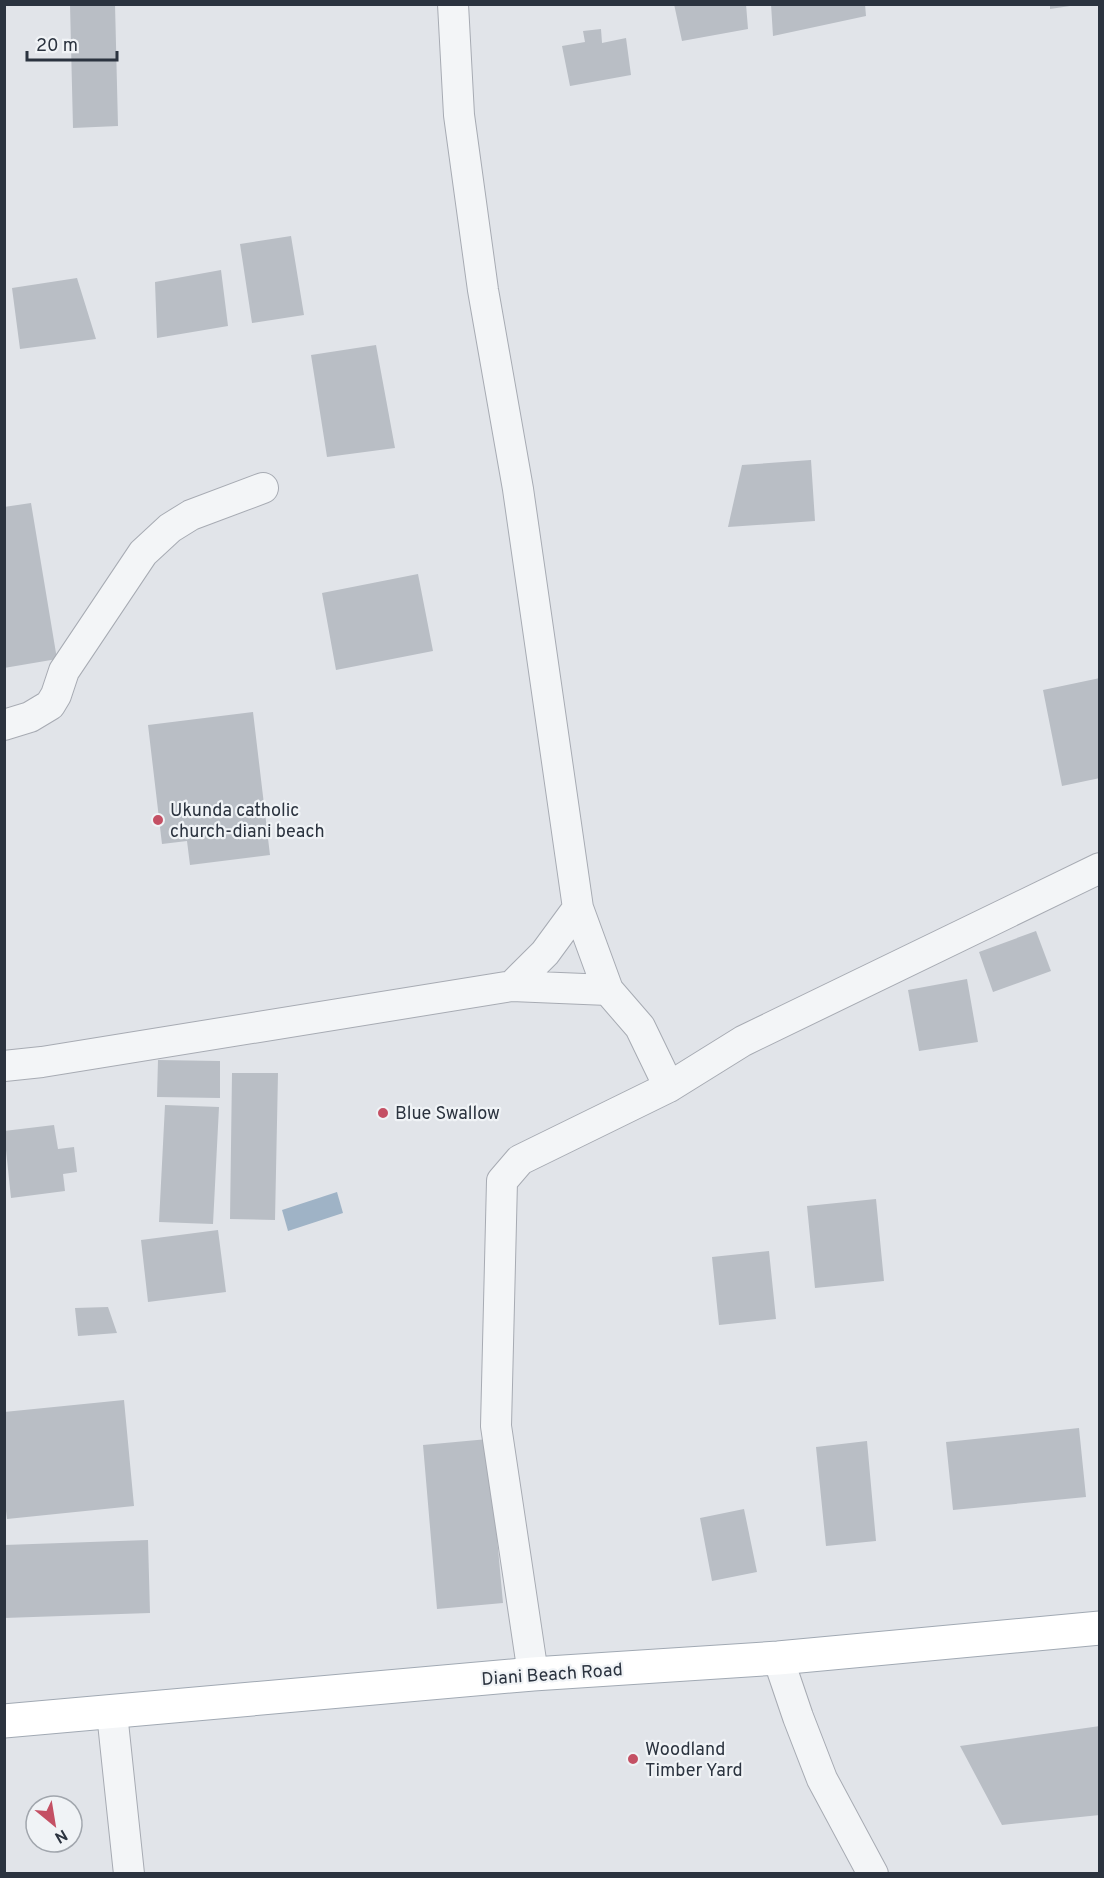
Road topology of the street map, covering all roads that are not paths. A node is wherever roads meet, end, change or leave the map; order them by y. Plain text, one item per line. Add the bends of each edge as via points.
1 (453, 4) edge
2 (263, 488) dead end
3 (4, 725) edge
4 (1100, 868) edge
5 (578, 908) junction
6 (512, 986) junction
7 (608, 990) junction
8 (4, 1066) edge
9 (669, 1086) junction
10 (1100, 1628) edge
11 (778, 1658) junction
12 (533, 1674) junction
13 (112, 1713) junction
14 (4, 1721) edge
15 (129, 1874) edge
16 (873, 1874) edge

1 - 5 street via 459,115 475,231 518,489
2 - 3 street via 191,515 143,552 64,671 50,705 30,717
4 - 9 street via 743,1041
5 - 6 street via 545,953
5 - 7 street
6 - 7 street
6 - 8 street
7 - 9 street via 640,1027
9 - 12 street via 520,1160 502,1181 496,1426
10 - 11 main road, Diani Beach Road
11 - 12 main road, Diani Beach Road
11 - 16 street via 822,1779
12 - 13 main road, Diani Beach Road
13 - 14 main road, Diani Beach Road
13 - 15 street

